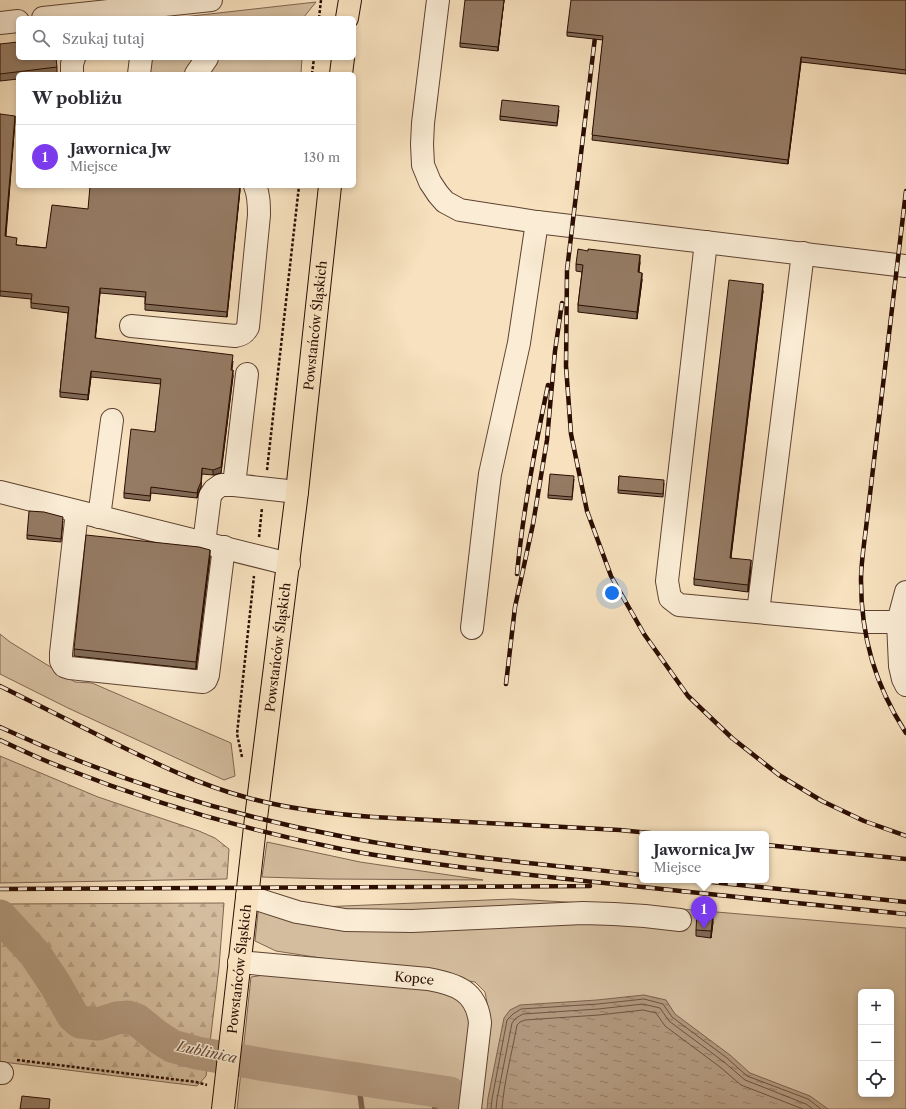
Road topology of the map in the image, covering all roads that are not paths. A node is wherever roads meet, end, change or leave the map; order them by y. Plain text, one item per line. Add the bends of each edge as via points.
1 (211, 0) edge
2 (350, 0) edge
3 (438, 0) edge
4 (62, 16) edge
5 (347, 16) edge
6 (16, 21) edge
7 (0, 22) edge
8 (73, 60) edge
9 (141, 60) edge
10 (206, 60) edge
11 (343, 60) edge
12 (72, 72) edge
13 (139, 72) edge
14 (197, 72) edge
15 (341, 72) edge
16 (256, 188) edge
17 (330, 188) edge
18 (537, 222) junction
19 (706, 242) junction
20 (803, 253) junction
21 (906, 266) edge
22 (131, 326) dead end
23 (247, 374) dead end
24 (112, 420) dead end
25 (234, 485) junction
26 (0, 492) edge
27 (297, 492) junction
28 (78, 512) junction
29 (99, 517) junction
30 (214, 545) junction
31 (289, 564) junction
32 (906, 592) edge
33 (758, 612) junction
34 (902, 622) edge
35 (472, 628) dead end
36 (906, 684) edge
37 (247, 896) junction
38 (680, 920) dead end
39 (240, 962) junction
40 (225, 1092) edge
41 (470, 1109) edge

1 - 4 street
2 - 5 main road
3 - 18 street via 422,123 423,165 430,182 446,202 460,210
6 - 7 street
8 - 12 street
9 - 13 street
10 - 14 street
11 - 15 main road
16 - 22 street via 259,215 246,331 235,336
17 - 27 main road, Powstańców Śląskich
18 - 19 street
18 - 35 street via 519,343 489,482
19 - 20 street
19 - 33 street via 667,581 670,598 679,604
20 - 21 street
20 - 33 street
23 - 25 street
24 - 29 street
25 - 27 street
25 - 30 street via 221,485 210,496
26 - 28 street
27 - 31 main road, Powstańców Śląskich
28 - 29 street
28 - 30 street via 61,653 64,666 70,668 203,682 206,680
29 - 30 street
30 - 31 street
31 - 37 main road, Powstańców Śląskich
32 - 34 street
33 - 34 street via 864,622
34 - 36 street via 900,666
37 - 38 street via 297,912 345,920 412,921 583,913
37 - 39 main road, Powstańców Śląskich
39 - 40 main road, Powstańców Śląskich
39 - 41 street, Kopce via 428,979 445,982 466,992 479,1012 480,1023

